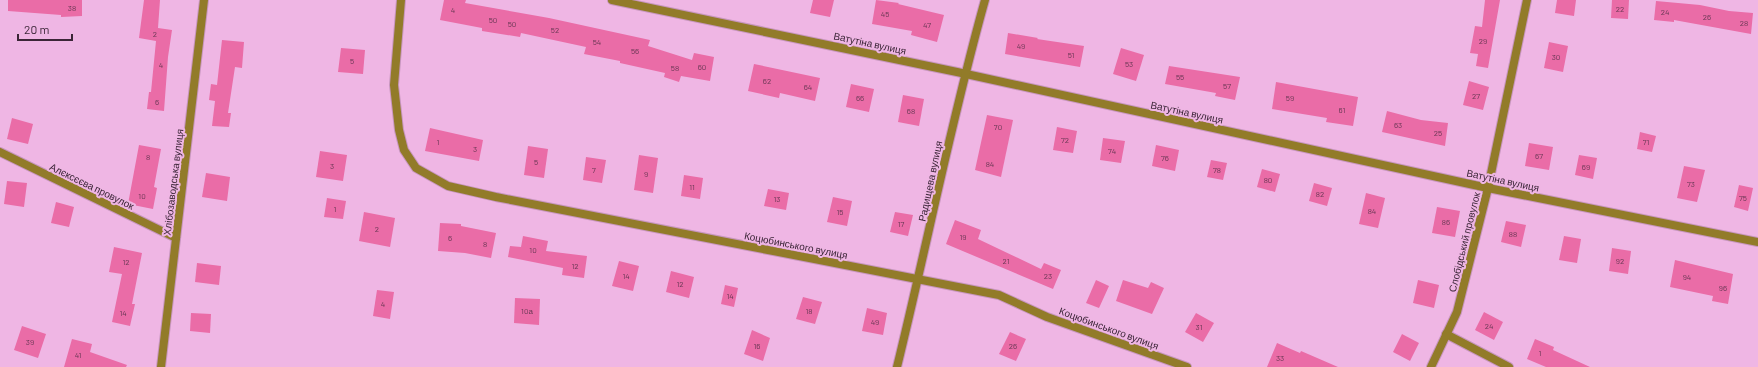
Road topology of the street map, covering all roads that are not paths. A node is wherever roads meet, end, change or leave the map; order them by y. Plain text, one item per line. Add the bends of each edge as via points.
1 (204, 0) edge
2 (401, 0) edge
3 (612, 0) edge
4 (985, 0) edge
5 (1527, 0) edge
6 (964, 73) junction
7 (0, 152) edge
8 (1488, 188) junction
9 (176, 238) junction
10 (1758, 242) edge
11 (919, 278) junction
12 (1446, 334) junction
13 (161, 367) edge
14 (897, 367) edge
15 (1187, 367) edge
16 (1431, 367) edge
17 (1509, 367) edge

1 - 9 street, Хлібозаводська вулиця
2 - 11 street, Коцюбинського вулиця via 394,85 404,150 416,168 448,186 496,198
3 - 6 street, Ватутіна вулиця
4 - 6 street, Радищева вулиця
5 - 8 street, Слобідський провулок
6 - 8 street, Ватутіна вулиця
6 - 11 street, Радищева вулиця
7 - 9 street, Алєксєєва провулок
8 - 10 street, Ватутіна вулиця
8 - 12 street, Слобідський провулок via 1457,312
9 - 13 street, Хлібозаводська вулиця
11 - 14 street, Радищева вулиця
11 - 15 street, Коцюбинського вулиця via 999,295 1047,317
12 - 16 street, Слобідський провулок
12 - 17 street

